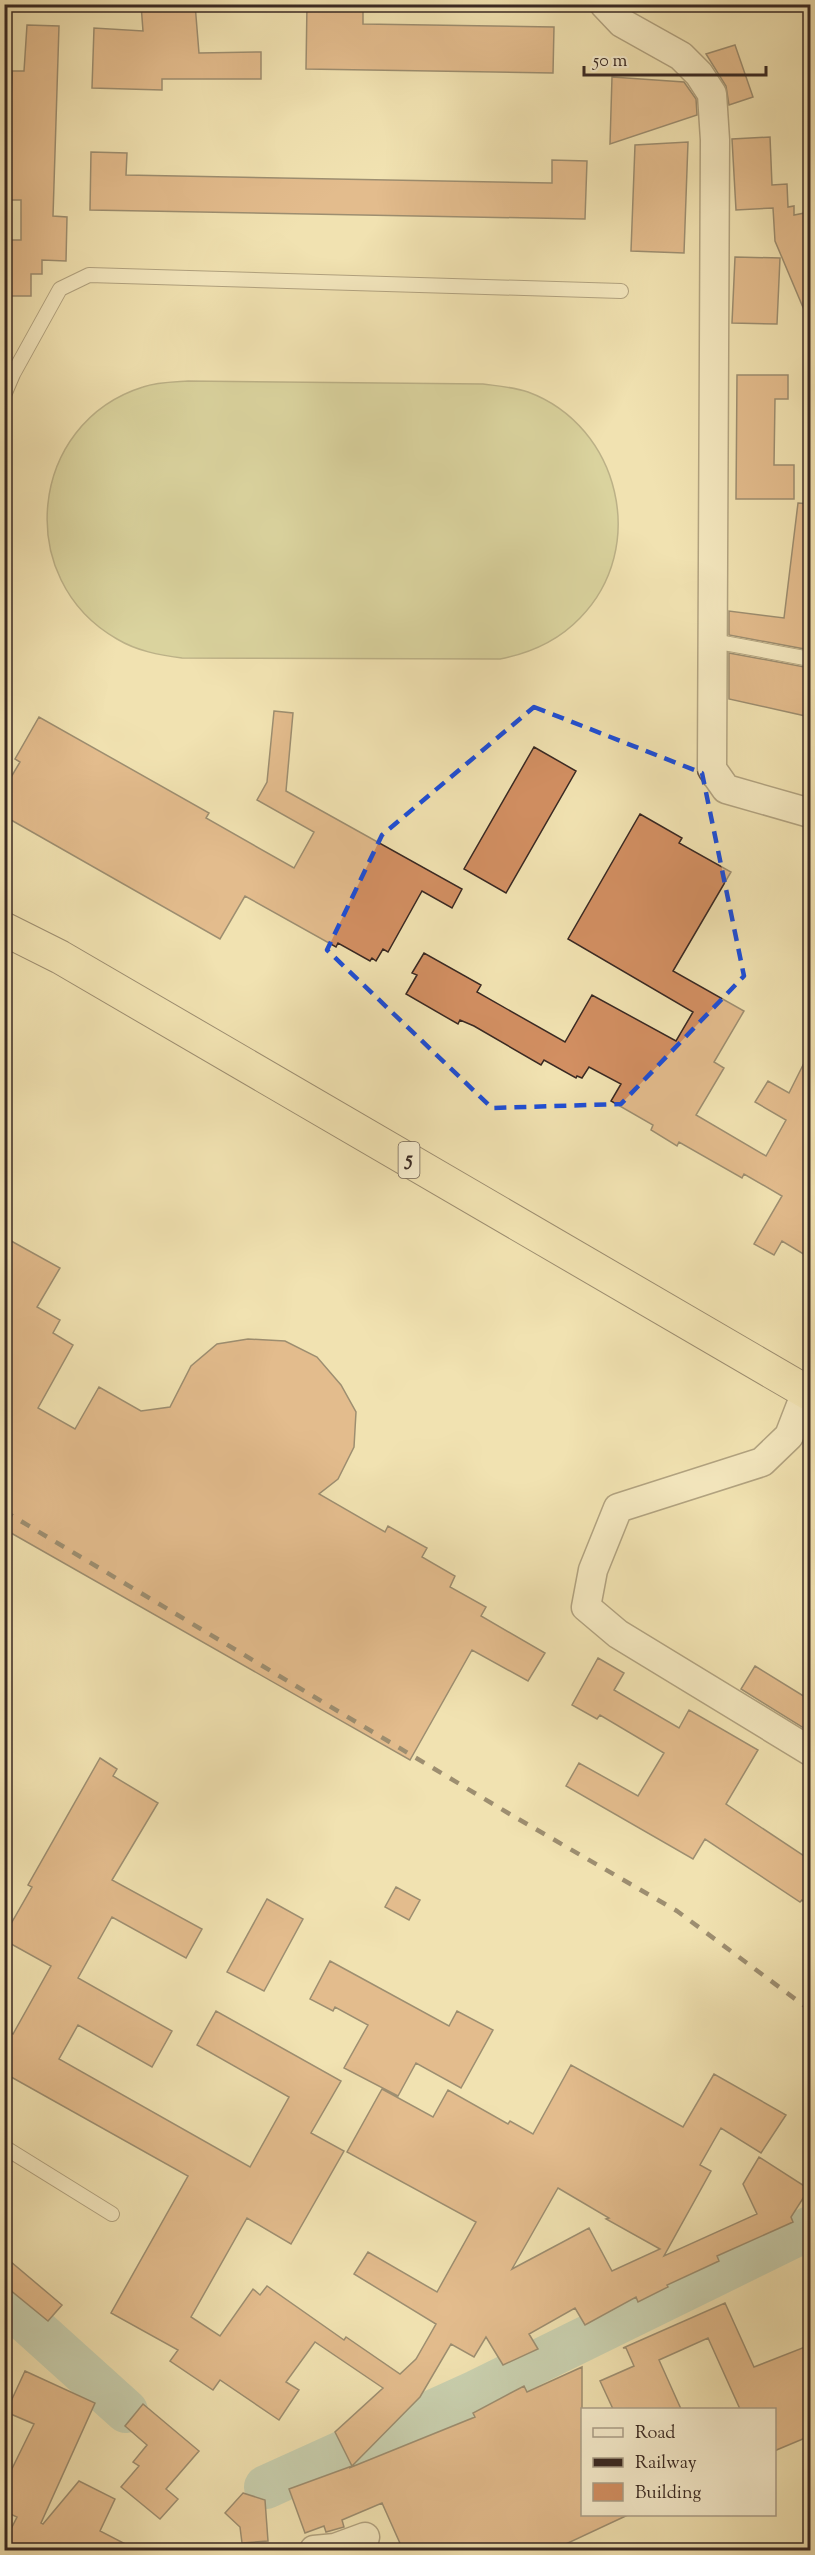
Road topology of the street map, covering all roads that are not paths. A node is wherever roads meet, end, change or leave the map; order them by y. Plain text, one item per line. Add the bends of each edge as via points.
1 (604, 4) edge
2 (621, 291) dead end
3 (4, 396) edge
4 (713, 641) junction
5 (810, 659) edge
6 (810, 813) edge
7 (4, 930) edge
8 (808, 1393) edge
9 (810, 1751) edge
10 (6, 2151) edge
11 (112, 2214) dead end
12 (365, 2538) dead end
13 (314, 2550) edge

1 - 4 street via 622,22 681,56 712,94
2 - 3 lane via 89,275 60,289
4 - 5 lane
4 - 6 street via 712,769 726,789
7 - 8 highway, 5 via 70,963
8 - 9 street via 789,1436 762,1462 618,1508 593,1570 586,1607 618,1634
10 - 11 lane
12 - 13 street via 336,2548

